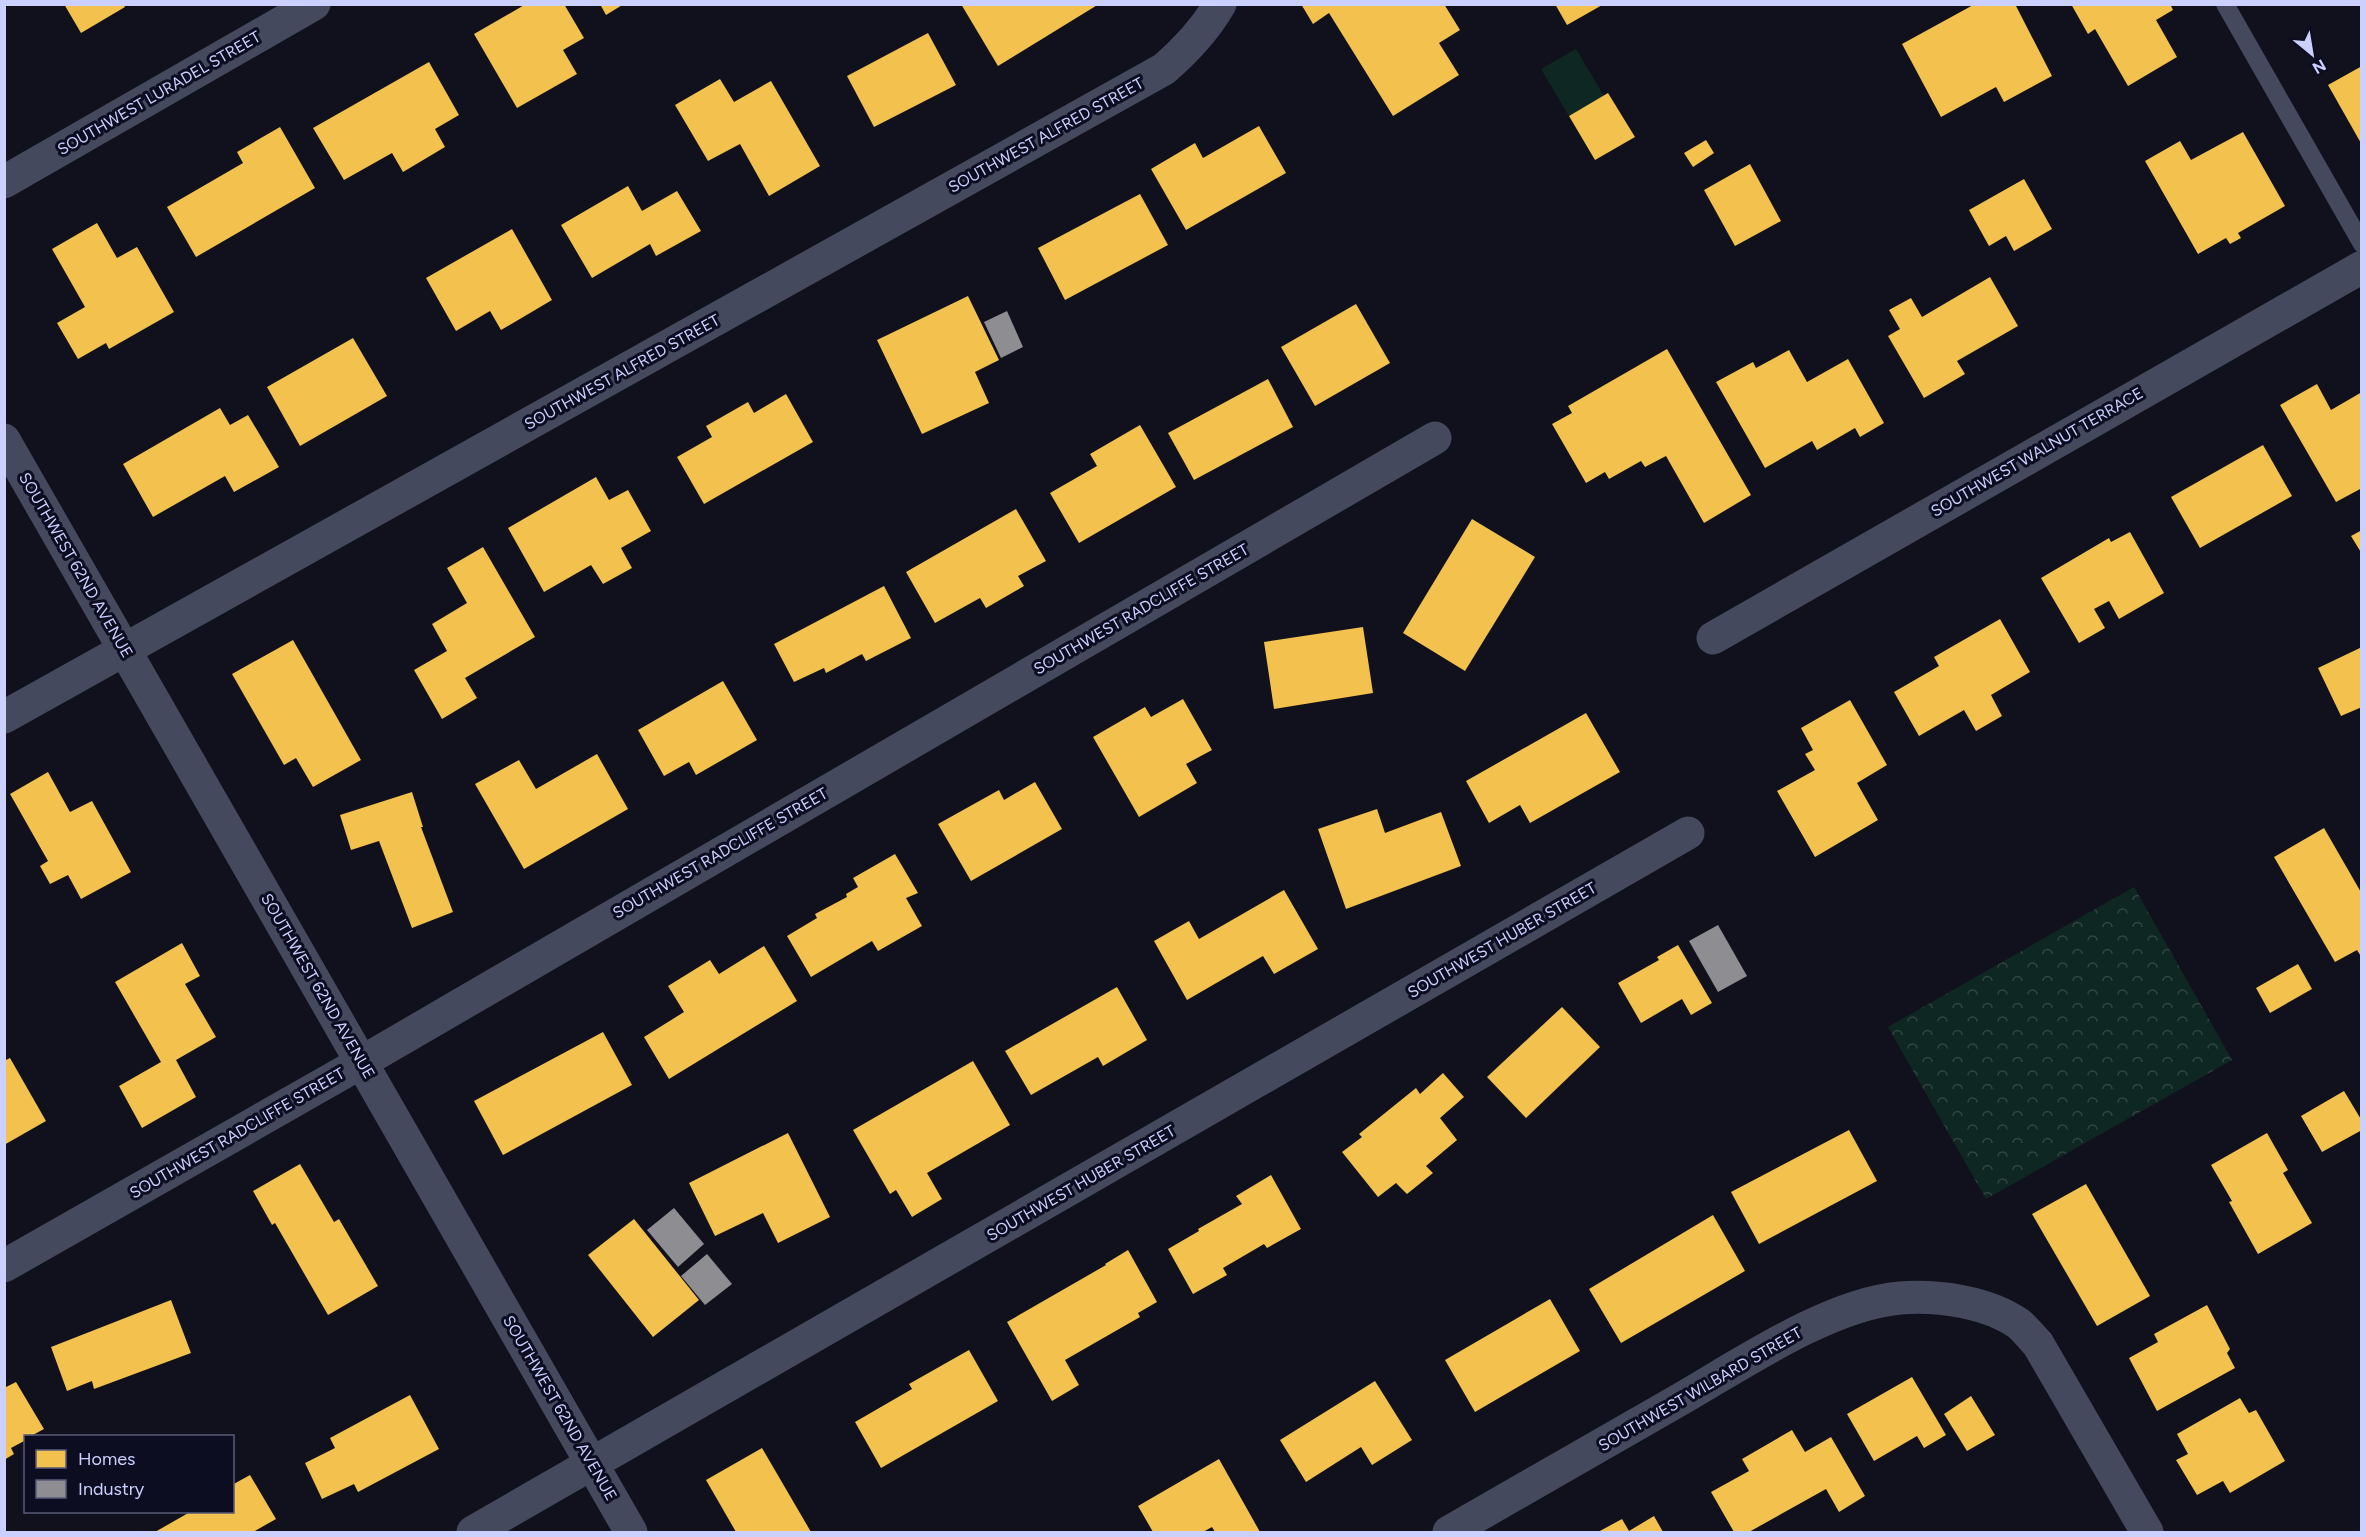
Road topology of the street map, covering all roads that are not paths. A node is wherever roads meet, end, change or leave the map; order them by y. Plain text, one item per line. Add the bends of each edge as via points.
1 (314, 4) edge
2 (1220, 4) edge
3 (2225, 4) edge
4 (4, 182) edge
5 (2361, 244) edge
6 (2361, 267) edge
7 (1435, 438) dead end
8 (4, 440) edge
9 (1713, 638) dead end
10 (124, 650) junction
11 (4, 717) edge
12 (1688, 833) dead end
13 (362, 1062) junction
14 (4, 1266) edge
15 (592, 1464) junction
16 (473, 1533) edge
17 (632, 1533) edge
18 (1449, 1533) edge
19 (2147, 1533) edge

1 - 4 street, SOUTHWEST LURADEL STREET
2 - 10 street, SOUTHWEST ALFRED STREET via 1189,47 1164,69
3 - 5 lane
6 - 9 street, SOUTHWEST WALNUT TERRACE
7 - 13 street, SOUTHWEST RADCLIFFE STREET
8 - 10 street, SOUTHWEST 62ND AVENUE
10 - 11 street, SOUTHWEST ALFRED STREET
10 - 13 street, SOUTHWEST 62ND AVENUE
12 - 15 street, SOUTHWEST HUBER STREET
13 - 14 street, SOUTHWEST RADCLIFFE STREET
13 - 15 street, SOUTHWEST 62ND AVENUE
15 - 16 street, SOUTHWEST HUBER STREET
15 - 17 street, SOUTHWEST 62ND AVENUE
18 - 19 street, SOUTHWEST WILBARD STREET via 1765,1350 1821,1321 1900,1298 1966,1303 1996,1312 2019,1325 2038,1344

